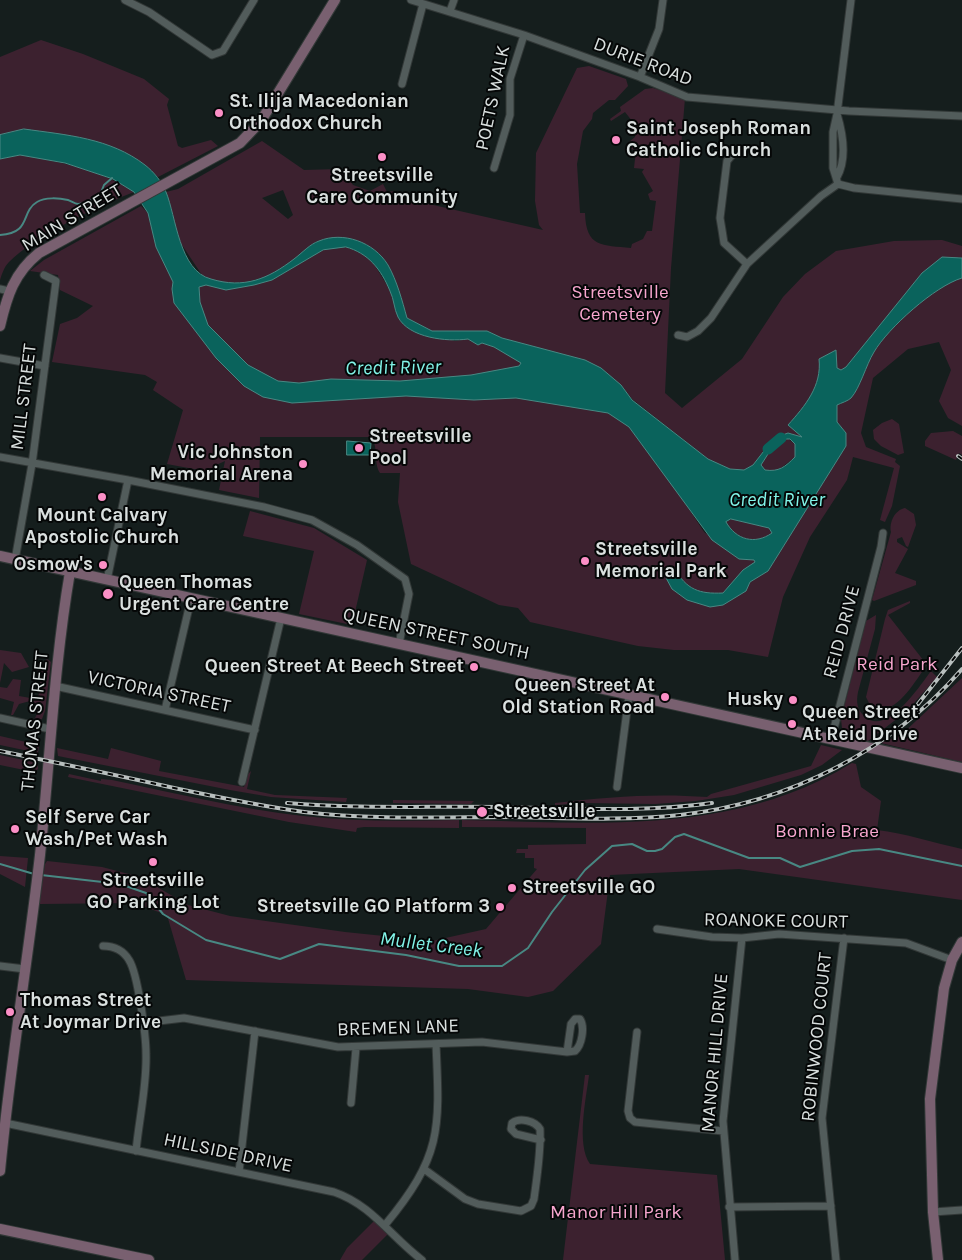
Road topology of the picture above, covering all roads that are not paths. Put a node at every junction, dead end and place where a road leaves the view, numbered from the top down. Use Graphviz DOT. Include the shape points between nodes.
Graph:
graph roads {
  1 [pos="125,0"];
  2 [pos="254,0"];
  3 [pos="335,0"];
  4 [pos="411,0"];
  5 [pos="454,0"];
  6 [pos="663,0"];
  7 [pos="851,0"];
  8 [pos="423,4"];
  9 [pos="450,11"];
  10 [pos="524,35"];
  11 [pos="640,77"];
  12 [pos="402,84"];
  13 [pos="837,112"];
  14 [pos="962,116"];
  15 [pos="733,154"];
  16 [pos="494,168"];
  17 [pos="837,180"];
  18 [pos="962,199"];
  19 [pos="747,264"];
  20 [pos="44,276"];
  21 [pos="4,290"];
  22 [pos="0,326"];
  23 [pos="678,335"];
  24 [pos="0,358"];
  25 [pos="45,366"];
  26 [pos="0,457"];
  27 [pos="32,464"];
  28 [pos="128,480"];
  29 [pos="883,533"];
  30 [pos="0,556"];
  31 [pos="15,560"];
  32 [pos="70,572"];
  33 [pos="108,580"];
  34 [pos="191,599"];
  35 [pos="281,618"];
  36 [pos="399,644"];
  37 [pos="56,686"];
  38 [pos="629,695"];
  39 [pos="165,710"];
  40 [pos="0,718"];
  41 [pos="50,729"];
  42 [pos="255,730"];
  43 [pos="831,740"];
  44 [pos="962,768"];
  45 [pos="242,782"];
  46 [pos="617,787"];
  47 [pos="657,929"];
  48 [pos="742,938"];
  49 [pos="844,938"];
  50 [pos="962,942"];
  51 [pos="102,946"];
  52 [pos="952,960"];
  53 [pos="0,966"];
  54 [pos="25,969"];
  55 [pos="142,1023"];
  56 [pos="255,1030"];
  57 [pos="637,1032"];
  58 [pos="436,1044"];
  59 [pos="356,1048"];
  60 [pos="567,1052"];
  61 [pos="351,1103"];
  62 [pos="5,1123"];
  63 [pos="723,1131"];
  64 [pos="541,1140"];
  65 [pos="136,1151"];
  66 [pos="424,1169"];
  67 [pos="0,1171"];
  68 [pos="239,1172"];
  69 [pos="830,1206"];
  70 [pos="729,1207"];
  71 [pos="962,1210"];
  72 [pos="933,1212"];
  73 [pos="385,1225"];
  74 [pos="0,1229"];
  75 [pos="148,1260"];
  76 [pos="422,1260"];
  77 [pos="735,1260"];
  78 [pos="836,1260"];
  79 [pos="938,1260"];
  1 -- 2 [label="street" via="149,12 212,55 223,51"];
  3 -- 21 [label="street, MAIN STREET" via="270,108 240,143 39,253"];
  4 -- 8 [label="street, DURIE ROAD"];
  5 -- 9 [label="street"];
  6 -- 11 [label="street" via="659,29"];
  7 -- 13 [label="street"];
  8 -- 9 [label="street, DURIE ROAD"];
  8 -- 12 [label="street"];
  9 -- 10 [label="street, DURIE ROAD"];
  10 -- 11 [label="street, DURIE ROAD"];
  10 -- 16 [label="street, POETS WALK" via="510,79 510,114"];
  11 -- 13 [label="street, DURIE ROAD" via="701,100"];
  13 -- 14 [label="street, DURIE ROAD"];
  13 -- 17 [label="street" via="833,132 833,168"];
  15 -- 19 [label="street" via="727,161 720,218 724,243"];
  17 -- 18 [label="street" via="854,188"];
  17 -- 19 [label="street"];
  19 -- 23 [label="street" via="711,318 687,337"];
  20 -- 25 [label="street, MILL STREET" via="56,281"];
  21 -- 22 [label="street, MAIN STREET"];
  24 -- 25 [label="street"];
  25 -- 27 [label="street, MILL STREET"];
  26 -- 27 [label="street"];
  27 -- 28 [label="street"];
  27 -- 31 [label="street, MILL STREET"];
  28 -- 33 [label="street"];
  28 -- 36 [label="street" via="264,507 312,520 357,545 402,574 408,584 410,594"];
  29 -- 43 [label="street, REID DRIVE"];
  30 -- 31 [label="street, QUEEN STREET SOUTH"];
  31 -- 32 [label="street, QUEEN STREET SOUTH"];
  32 -- 33 [label="street, QUEEN STREET SOUTH"];
  32 -- 37 [label="street, THOMAS STREET"];
  33 -- 34 [label="street, QUEEN STREET SOUTH"];
  34 -- 35 [label="street, QUEEN STREET SOUTH"];
  34 -- 39 [label="street"];
  35 -- 36 [label="street, QUEEN STREET SOUTH"];
  35 -- 42 [label="street"];
  36 -- 38 [label="street, QUEEN STREET SOUTH"];
  37 -- 39 [label="street, VICTORIA STREET"];
  37 -- 41 [label="street, THOMAS STREET"];
  38 -- 43 [label="street, QUEEN STREET SOUTH"];
  38 -- 46 [label="street"];
  39 -- 42 [label="street, VICTORIA STREET"];
  40 -- 41 [label="street"];
  41 -- 54 [label="street, THOMAS STREET"];
  42 -- 45 [label="street"];
  43 -- 44 [label="street, QUEEN STREET SOUTH"];
  47 -- 48 [label="street, ROANOKE COURT"];
  48 -- 49 [label="street, ROANOKE COURT" via="779,934"];
  48 -- 63 [label="street, MANOR HILL DRIVE"];
  49 -- 52 [label="street, ROANOKE COURT" via="906,943"];
  49 -- 69 [label="street, ROBINWOOD COURT" via="822,1118"];
  50 -- 52 [label="street"];
  51 -- 55 [label="street" via="116,948 129,960"];
  52 -- 72 [label="street" via="944,988 930,1099"];
  53 -- 54 [label="street"];
  54 -- 62 [label="street, THOMAS STREET"];
  55 -- 56 [label="street, BREMEN LANE" via="184,1018"];
  55 -- 65 [label="street" via="146,1056"];
  56 -- 59 [label="street, BREMEN LANE" via="317,1044"];
  56 -- 68 [label="street"];
  57 -- 63 [label="street" via="628,1111 630,1118 635,1122"];
  58 -- 59 [label="street, BREMEN LANE"];
  58 -- 60 [label="street, BREMEN LANE" via="496,1042"];
  58 -- 66 [label="street" via="438,1123 434,1146"];
  59 -- 61 [label="street"];
  62 -- 65 [label="street, HILLSIDE DRIVE"];
  62 -- 67 [label="street, THOMAS STREET"];
  63 -- 70 [label="street, MANOR HILL DRIVE"];
  64 -- 66 [label="street" via="534,1199 531,1206 521,1211 471,1202"];
  65 -- 68 [label="street, HILLSIDE DRIVE"];
  66 -- 73 [label="street"];
  68 -- 73 [label="street, HILLSIDE DRIVE" via="341,1194 366,1208"];
  69 -- 70 [label="street"];
  69 -- 78 [label="street, ROBINWOOD COURT"];
  70 -- 77 [label="street, MANOR HILL DRIVE"];
  71 -- 72 [label="street"];
  72 -- 79 [label="street"];
  73 -- 76 [label="street, HILLSIDE DRIVE"];
  74 -- 75 [label="street"];
}
